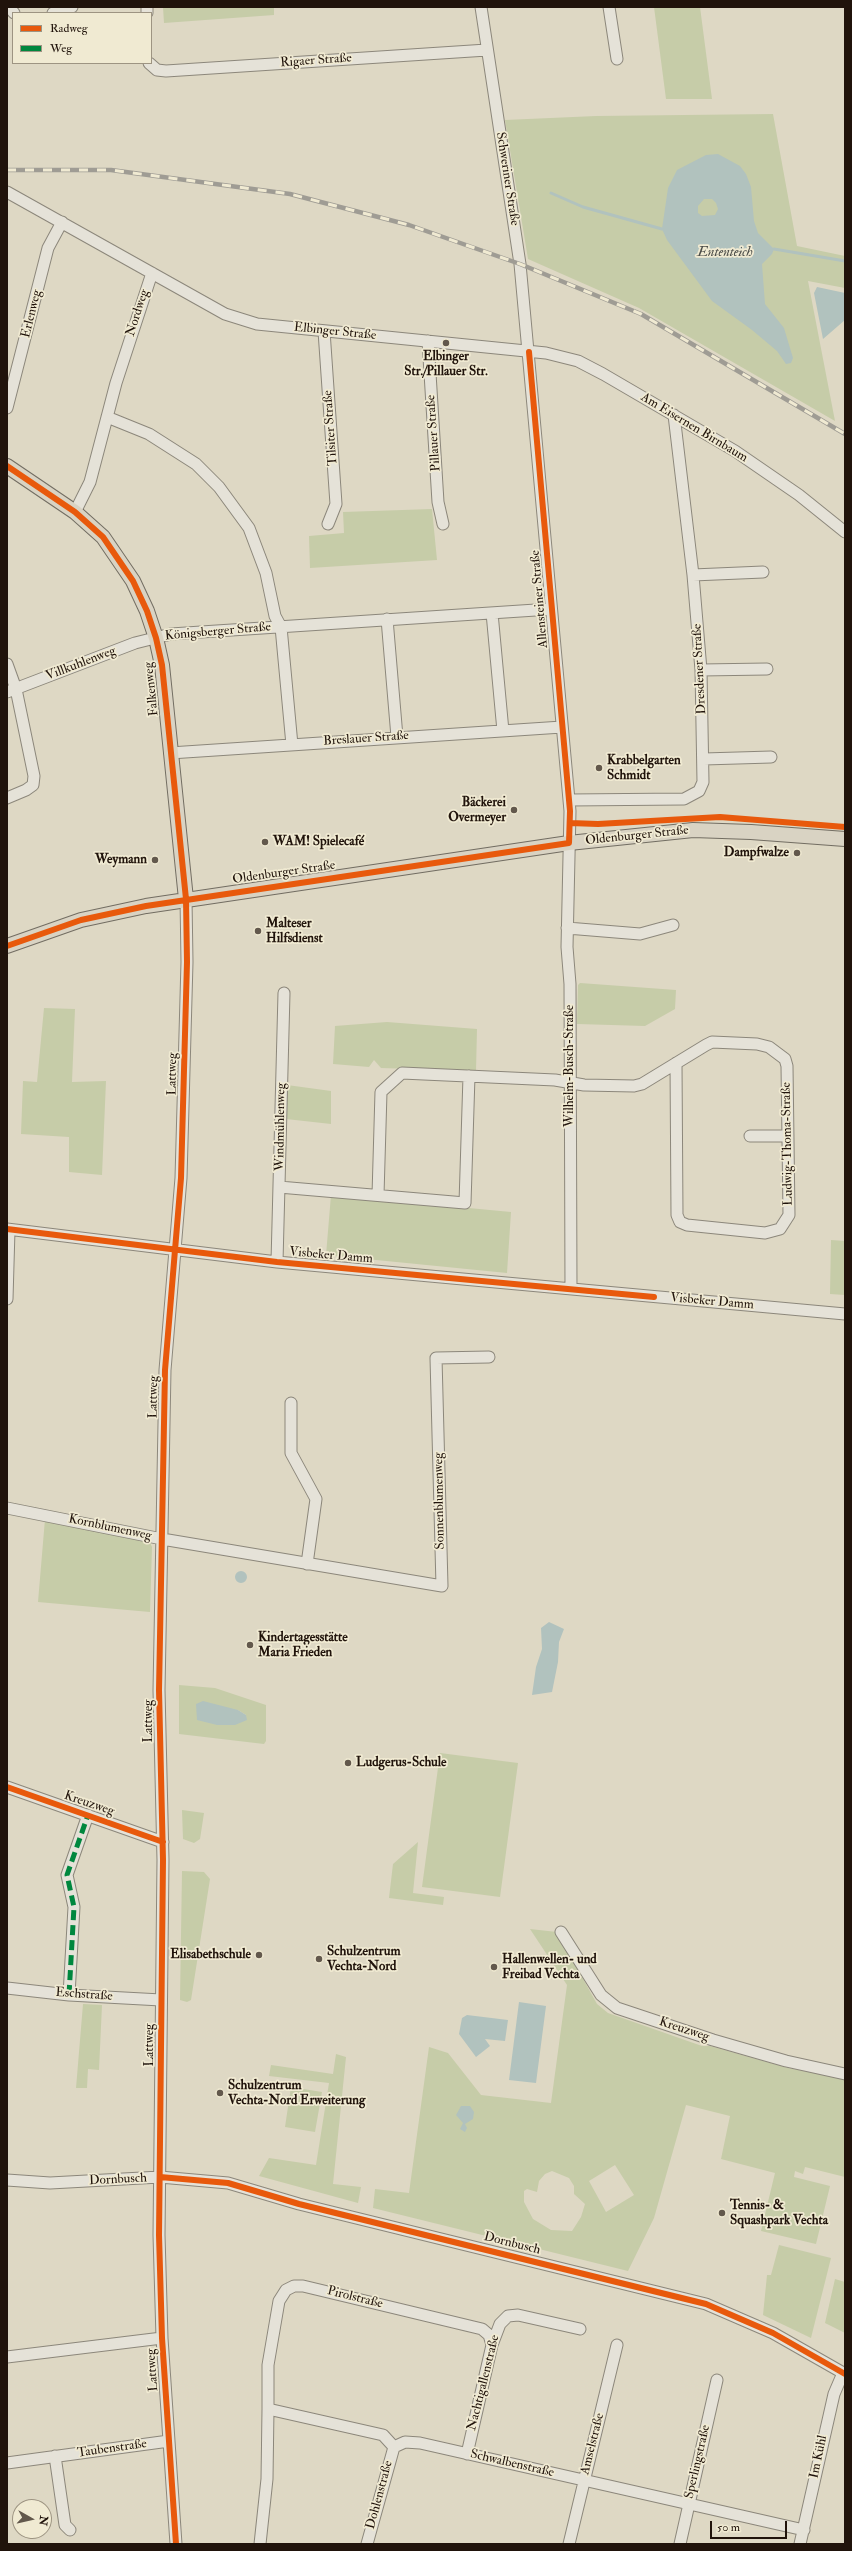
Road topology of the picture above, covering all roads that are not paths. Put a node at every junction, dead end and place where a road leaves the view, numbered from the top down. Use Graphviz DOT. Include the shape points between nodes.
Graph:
graph roads {
  1 [pos="72,7"];
  2 [pos="481,7"];
  3 [pos="609,7"];
  4 [pos="56,12"];
  5 [pos="487,50"];
  6 [pos="617,59"];
  7 [pos="150,64"];
  8 [pos="7,192"];
  9 [pos="62,222"];
  10 [pos="152,273"];
  11 [pos="324,331"];
  12 [pos="428,342"];
  13 [pos="529,352"];
  14 [pos="7,408"];
  15 [pos="674,415"];
  16 [pos="107,417"];
  17 [pos="7,466"];
  18 [pos="75,512"];
  19 [pos="328,524"];
  20 [pos="443,524"];
  21 [pos="845,532"];
  22 [pos="763,572"];
  23 [pos="693,575"];
  24 [pos="552,609"];
  25 [pos="492,613"];
  26 [pos="387,619"];
  27 [pos="280,627"];
  28 [pos="156,638"];
  29 [pos="7,664"];
  30 [pos="767,669"];
  31 [pos="701,670"];
  32 [pos="12,690"];
  33 [pos="562,727"];
  34 [pos="503,731"];
  35 [pos="397,737"];
  36 [pos="292,745"];
  37 [pos="170,754"];
  38 [pos="771,757"];
  39 [pos="704,759"];
  40 [pos="7,798"];
  41 [pos="569,800"];
  42 [pos="845,839"];
  43 [pos="569,843"];
  44 [pos="186,899"];
  45 [pos="673,925"];
  46 [pos="567,928"];
  47 [pos="7,946"];
  48 [pos="284,993"];
  49 [pos="676,1063"];
  50 [pos="469,1076"];
  51 [pos="571,1083"];
  52 [pos="750,1136"];
  53 [pos="788,1136"];
  54 [pos="279,1187"];
  55 [pos="378,1195"];
  56 [pos="8,1229"];
  57 [pos="176,1251"];
  58 [pos="277,1262"];
  59 [pos="571,1289"];
  60 [pos="7,1299"];
  61 [pos="845,1314"];
  62 [pos="489,1357"];
  63 [pos="291,1403"];
  64 [pos="7,1508"];
  65 [pos="162,1539"];
  66 [pos="307,1564"];
  67 [pos="385,1577"];
  68 [pos="7,1787"];
  69 [pos="88,1815"];
  70 [pos="163,1842"];
  71 [pos="561,1932"];
  72 [pos="7,1988"];
  73 [pos="69,1995"];
  74 [pos="161,2000"];
  75 [pos="845,2074"];
  76 [pos="160,2177"];
  77 [pos="7,2180"];
  78 [pos="580,2329"];
  79 [pos="162,2338"];
  80 [pos="492,2345"];
  81 [pos="616,2345"];
  82 [pos="7,2357"];
  83 [pos="844,2373"];
  84 [pos="717,2380"];
  85 [pos="268,2409"];
  86 [pos="169,2441"];
  87 [pos="394,2447"];
  88 [pos="467,2454"];
  89 [pos="55,2456"];
  90 [pos="7,2463"];
  91 [pos="584,2481"];
  92 [pos="689,2505"];
  93 [pos="70,2530"];
  94 [pos="804,2530"];
  95 [pos="176,2544"];
  96 [pos="260,2544"];
  97 [pos="367,2544"];
  98 [pos="569,2544"];
  99 [pos="680,2544"];
  100 [pos="800,2544"];
  1 -- 4 [label="street"];
  2 -- 5 [label="street, Schweriner Straße"];
  3 -- 6 [label="street"];
  5 -- 7 [label="street, Rigaer Straße" via="166,71 152,68"];
  5 -- 13 [label="street, Schweriner Straße" via="520,264"];
  8 -- 9 [label="street, Nordweg"];
  9 -- 10 [label="street, Nordweg"];
  9 -- 14 [label="street, Erlenweg" via="48,248"];
  10 -- 11 [label="street, Elbinger Straße" via="225,314 257,324"];
  10 -- 16 [label="street, Nordweg" via="132,329"];
  11 -- 12 [label="street, Elbinger Straße"];
  11 -- 19 [label="street, Tilsiter Straße" via="336,504"];
  12 -- 13 [label="street, Elbinger Straße"];
  12 -- 20 [label="street, Pillauer Straße" via="438,502"];
  13 -- 15 [label="street, Am Eisernen Birnbaum" via="546,353 578,361"];
  13 -- 24 [label="street, Allensteiner Straße"];
  15 -- 21 [label="street, Am Eisernen Birnbaum" via="735,451"];
  15 -- 23 [label="street, Dresdener Straße"];
  16 -- 18 [label="street, Nordweg" via="90,482"];
  16 -- 27 [label="street" via="165,443 196,464 219,487 249,528 266,573 275,616"];
  17 -- 18 [label="main road, Falkenweg"];
  18 -- 28 [label="main road, Falkenweg" via="103,537 122,563 133,582"];
  22 -- 23 [label="street"];
  23 -- 31 [label="street, Dresdener Straße"];
  24 -- 25 [label="street, Königsberger Straße"];
  24 -- 33 [label="street, Allensteiner Straße"];
  25 -- 26 [label="street, Königsberger Straße"];
  25 -- 34 [label="street"];
  26 -- 27 [label="street, Königsberger Straße"];
  26 -- 35 [label="street"];
  27 -- 28 [label="street, Königsberger Straße" via="171,634"];
  27 -- 36 [label="street, Königsberger Straße"];
  28 -- 32 [label="street, Villkuhlenweg" via="135,643"];
  28 -- 37 [label="main road, Falkenweg" via="162,665"];
  29 -- 32 [label="street"];
  30 -- 31 [label="street"];
  31 -- 39 [label="street, Dresdener Straße"];
  32 -- 40 [label="street" via="34,776 33,785"];
  33 -- 34 [label="street, Breslauer Straße"];
  33 -- 41 [label="street, Allensteiner Straße"];
  34 -- 35 [label="street, Breslauer Straße"];
  35 -- 36 [label="street, Breslauer Straße"];
  36 -- 37 [label="street, Breslauer Straße"];
  37 -- 44 [label="main road, Falkenweg"];
  38 -- 39 [label="street"];
  39 -- 41 [label="street, Dresdener Straße" via="703,782 694,796 684,799"];
  41 -- 43 [label="street, Allensteiner Straße"];
  42 -- 43 [label="main road, Oldenburger Straße" via="745,831 693,830"];
  43 -- 44 [label="main road, Oldenburger Straße"];
  43 -- 46 [label="street, Wilhelm-Busch-Straße"];
  44 -- 47 [label="main road, Oldenburger Straße" via="106,914"];
  44 -- 57 [label="street, Lattweg" via="187,962 181,1178"];
  45 -- 46 [label="street" via="640,934"];
  46 -- 51 [label="street, Wilhelm-Busch-Straße"];
  48 -- 54 [label="street, Windmühlenweg"];
  49 -- 51 [label="street, Ludwig-Thoma-Straße" via="642,1084 634,1086"];
  49 -- 53 [label="street, Ludwig-Thoma-Straße" via="712,1042 770,1047 785,1058 787,1066"];
  49 -- 53 [label="street, Ludwig-Thoma-Straße" via="677,1215 680,1222 687,1225 765,1233 780,1229 789,1215"];
  50 -- 51 [label="street, Ludwig-Thoma-Straße"];
  50 -- 55 [label="street, Ludwig-Thoma-Straße" via="402,1073 381,1092"];
  50 -- 55 [label="street" via="465,1203"];
  51 -- 59 [label="street, Wilhelm-Busch-Straße"];
  52 -- 53 [label="street"];
  54 -- 55 [label="street"];
  54 -- 58 [label="street, Windmühlenweg"];
  56 -- 57 [label="street, Visbeker Damm"];
  56 -- 60 [label="street"];
  57 -- 58 [label="street, Visbeker Damm"];
  57 -- 65 [label="street, Lattweg" via="166,1344"];
  58 -- 59 [label="street, Visbeker Damm"];
  59 -- 61 [label="street, Visbeker Damm"];
  62 -- 67 [label="street, Sonnenblumenweg" via="436,1358 442,1586"];
  63 -- 66 [label="street" via="291,1453 316,1499"];
  64 -- 65 [label="street, Kornblumenweg"];
  65 -- 66 [label="street, Kornblumenweg"];
  65 -- 70 [label="street, Lattweg" via="159,1697"];
  66 -- 67 [label="street, Kornblumenweg"];
  68 -- 69 [label="street, Kreuzweg"];
  69 -- 70 [label="street, Kreuzweg"];
  69 -- 73 [label="street" via="67,1876 74,1907"];
  70 -- 74 [label="street, Lattweg"];
  71 -- 75 [label="street, Kreuzweg" via="601,1995 617,2008 786,2061"];
  72 -- 73 [label="street, Eschstraße"];
  73 -- 74 [label="street, Eschstraße"];
  74 -- 76 [label="street, Lattweg"];
  76 -- 77 [label="street, Dornbusch" via="50,2183"];
  76 -- 79 [label="street, Lattweg"];
  76 -- 83 [label="street, Dornbusch" via="228,2183 299,2204 706,2304 773,2332"];
  78 -- 80 [label="street, Nachtigallenstraße" via="518,2315 508,2316 500,2324"];
  79 -- 82 [label="street"];
  79 -- 86 [label="street, Lattweg"];
  80 -- 85 [label="street, Pirolstraße" via="489,2335 482,2330 303,2286 294,2286 286,2290 279,2301 268,2365"];
  80 -- 88 [label="street, Nachtigallenstraße"];
  81 -- 91 [label="street, Amselstraße"];
  83 -- 94 [label="street, Im Kühl" via="834,2394"];
  84 -- 92 [label="street, Sperlingstraße"];
  85 -- 87 [label="street" via="383,2435"];
  85 -- 96 [label="street" via="267,2479"];
  86 -- 89 [label="street, Taubenstraße"];
  86 -- 95 [label="street, Lattweg"];
  87 -- 88 [label="street, Schwalbenstraße" via="405,2442 420,2443"];
  87 -- 97 [label="street, Dohlenstraße"];
  88 -- 91 [label="street, Schwalbenstraße"];
  89 -- 90 [label="street, Taubenstraße"];
  89 -- 93 [label="street" via="65,2525"];
  91 -- 92 [label="street, Schwalbenstraße"];
  91 -- 98 [label="street, Amselstraße"];
  92 -- 94 [label="street, Schwalbenstraße"];
  92 -- 99 [label="street, Sperlingstraße"];
  94 -- 100 [label="street, Im Kühl"];
}
